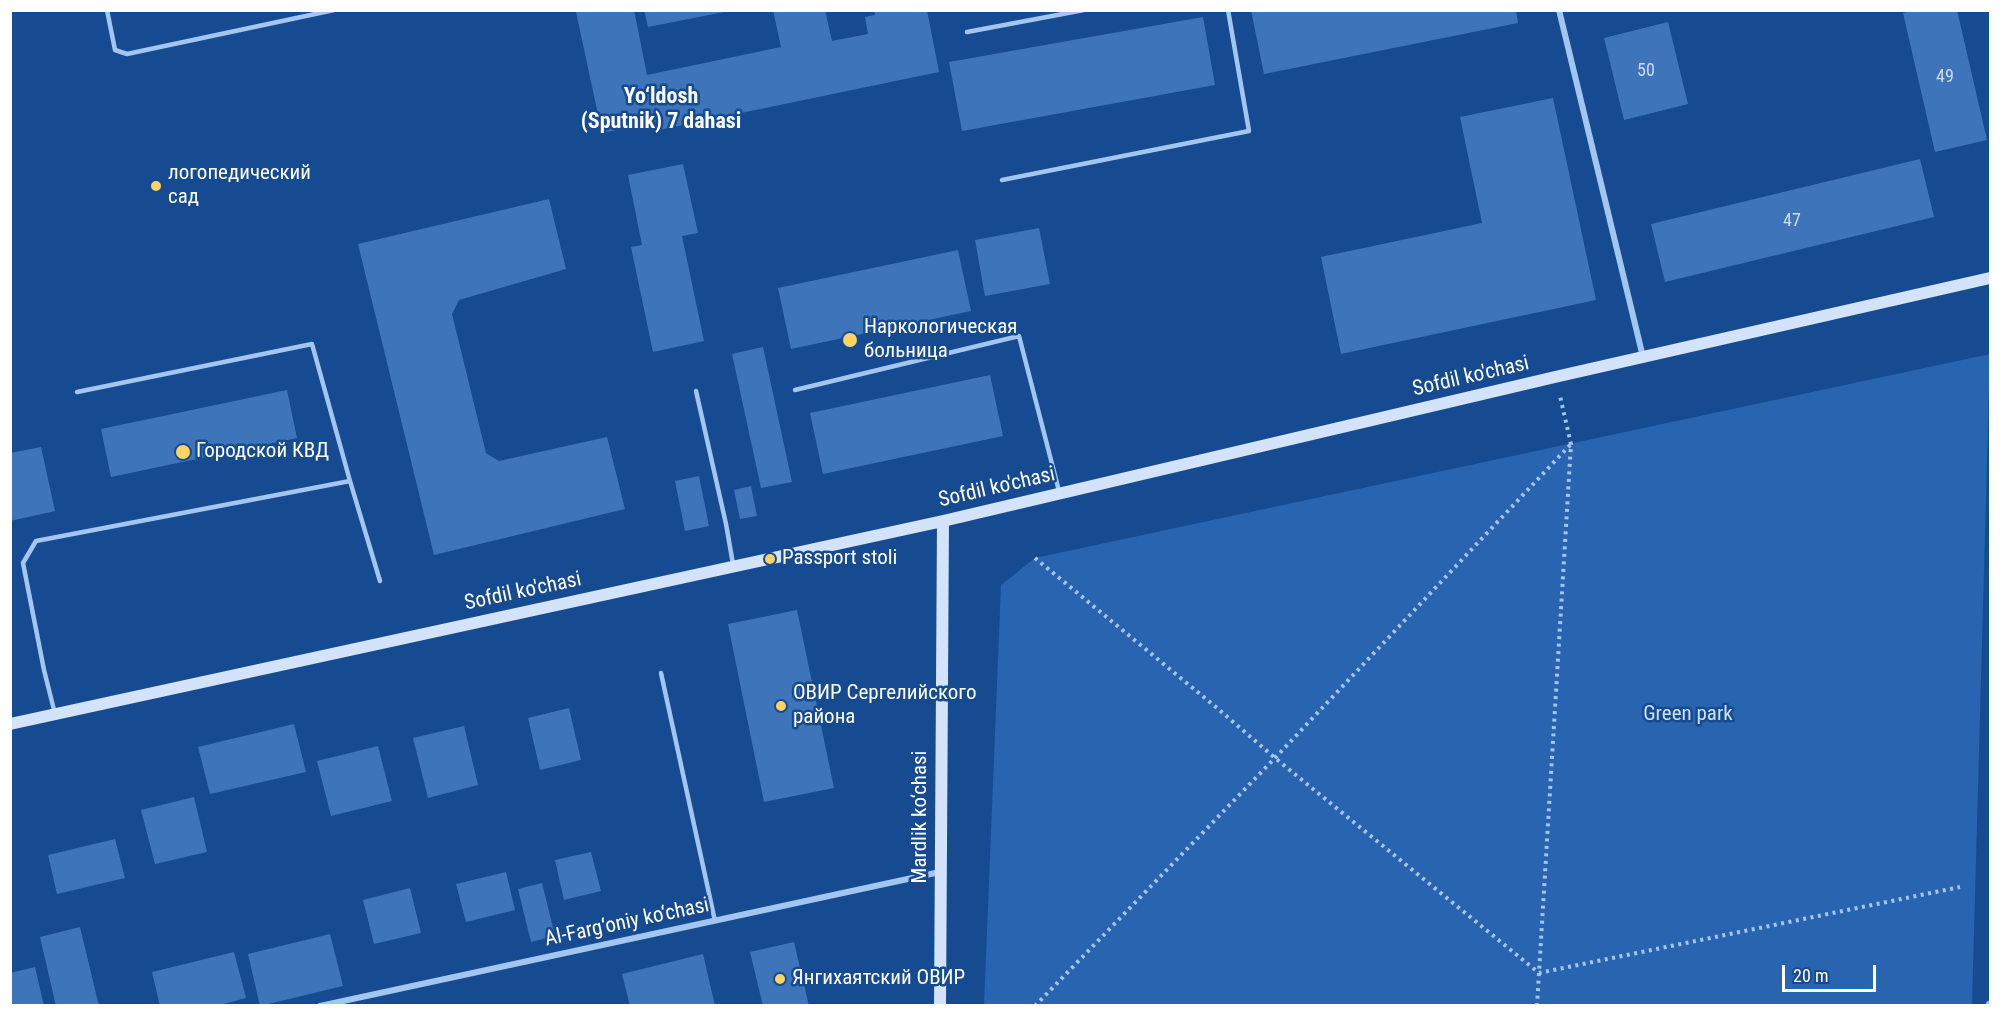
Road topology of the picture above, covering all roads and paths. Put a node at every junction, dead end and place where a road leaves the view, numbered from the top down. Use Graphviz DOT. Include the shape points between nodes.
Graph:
graph roads {
  1 [pos="107,10"];
  2 [pos="334,10"];
  3 [pos="1084,10"];
  4 [pos="1228,10"];
  5 [pos="1559,10"];
  6 [pos="967,32"];
  7 [pos="1002,180"];
  8 [pos="1990,278"];
  9 [pos="1644,357"];
  10 [pos="1556,377"];
  11 [pos="795,390"];
  12 [pos="696,391"];
  13 [pos="77,392"];
  14 [pos="1571,444"];
  15 [pos="350,481"];
  16 [pos="1060,494"];
  17 [pos="943,521"];
  18 [pos="1035,558"];
  19 [pos="734,567"];
  20 [pos="380,581"];
  21 [pos="661,673"];
  22 [pos="55,714"];
  23 [pos="10,724"];
  24 [pos="1275,758"];
  25 [pos="940,872"];
  26 [pos="1960,887"];
  27 [pos="715,921"];
  28 [pos="1539,973"];
  29 [pos="320,1005"];
  30 [pos="940,1005"];
  31 [pos="1035,1005"];
  32 [pos="1537,1005"];
  1 -- 2 [label="lane" via="115,50 127,54"];
  3 -- 6 [label="lane"];
  4 -- 7 [label="lane" via="1249,131"];
  5 -- 9 [label="street"];
  8 -- 9 [label="street, Sofdil ko'chasi"];
  9 -- 10 [label="street, Sofdil ko'chasi"];
  10 -- 14 [label="path"];
  10 -- 16 [label="street, Sofdil ko'chasi"];
  11 -- 16 [label="lane" via="1020,336"];
  12 -- 19 [label="lane"];
  13 -- 15 [label="lane" via="312,344"];
  14 -- 24 [label="path"];
  14 -- 28 [label="path"];
  15 -- 20 [label="lane"];
  15 -- 22 [label="lane" via="36,541 23,563"];
  16 -- 17 [label="street, Sofdil ko'chasi"];
  17 -- 19 [label="street, Sofdil ko'chasi"];
  17 -- 25 [label="street, Mardlik ko‘chasi"];
  18 -- 24 [label="path"];
  19 -- 22 [label="street, Sofdil ko'chasi"];
  21 -- 27 [label="lane"];
  22 -- 23 [label="street, Sofdil ko'chasi"];
  24 -- 28 [label="path"];
  24 -- 31 [label="path"];
  25 -- 27 [label="street, Al-Farg‘oniy ko‘chasi"];
  25 -- 30 [label="street, Mardlik ko‘chasi"];
  26 -- 28 [label="path"];
  27 -- 29 [label="street, Al-Farg‘oniy ko‘chasi"];
  28 -- 32 [label="path"];
}
